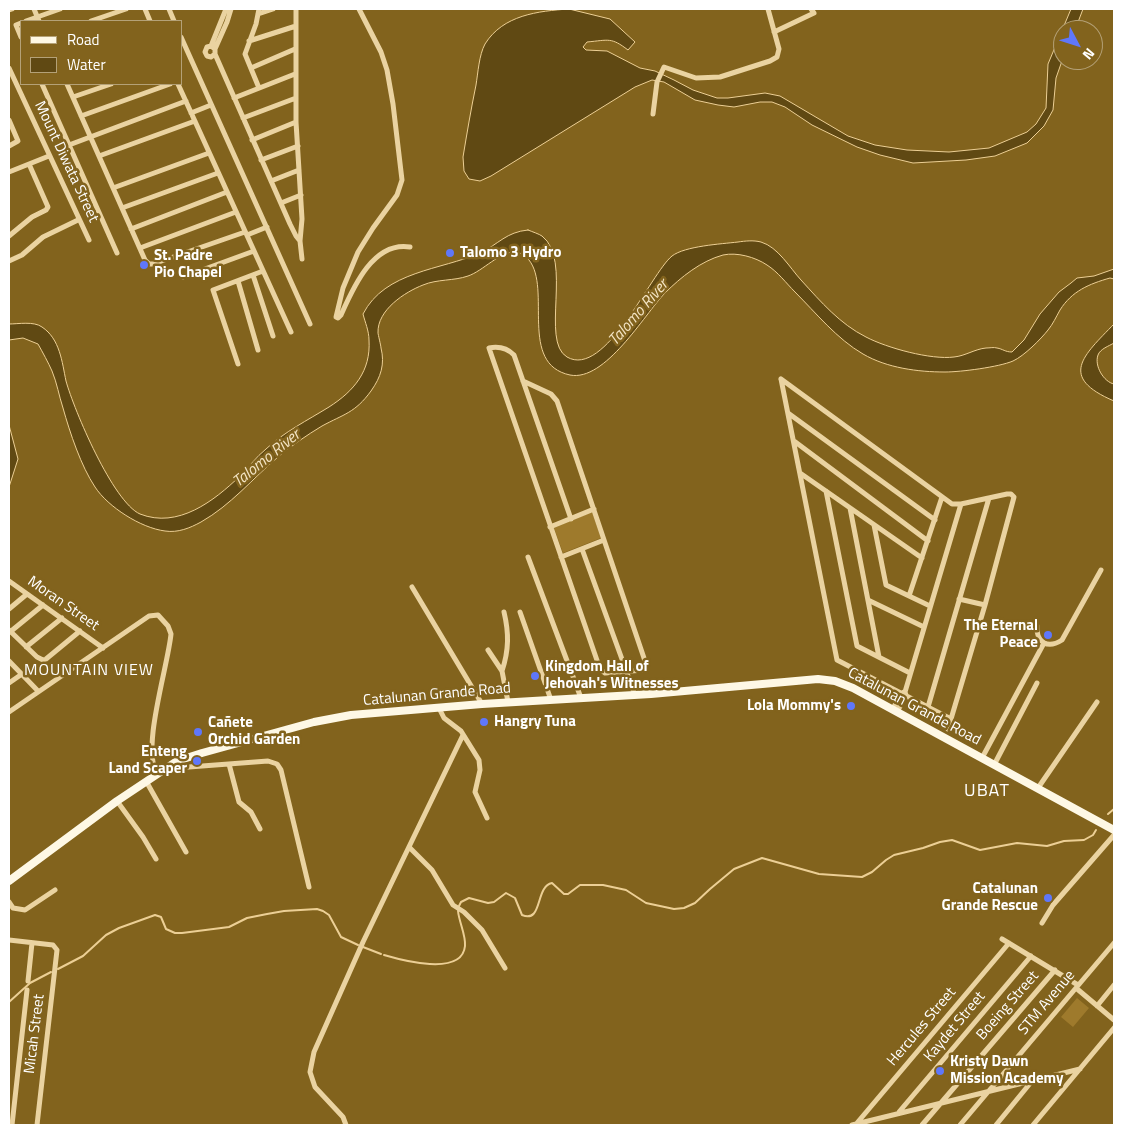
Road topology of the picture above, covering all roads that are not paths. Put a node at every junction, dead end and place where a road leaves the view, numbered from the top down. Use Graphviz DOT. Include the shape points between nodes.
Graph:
graph roads {
  1 [pos="12,9"];
  2 [pos="34,9"];
  3 [pos="60,9"];
  4 [pos="126,9"];
  5 [pos="226,9"];
  6 [pos="231,9"];
  7 [pos="273,9"];
  8 [pos="296,9"];
  9 [pos="359,9"];
  10 [pos="768,9"];
  11 [pos="811,9"];
  12 [pos="9,10"];
  13 [pos="259,11"];
  14 [pos="38,19"];
  15 [pos="94,20"];
  16 [pos="20,23"];
  17 [pos="296,26"];
  18 [pos="774,32"];
  19 [pos="20,35"];
  20 [pos="182,39"];
  21 [pos="249,41"];
  22 [pos="295,49"];
  23 [pos="214,50"];
  24 [pos="9,68"];
  25 [pos="250,68"];
  26 [pos="295,74"];
  27 [pos="42,85"];
  28 [pos="67,85"];
  29 [pos="108,85"];
  30 [pos="167,85"];
  31 [pos="178,85"];
  32 [pos="260,88"];
  33 [pos="73,98"];
  34 [pos="234,98"];
  35 [pos="296,98"];
  36 [pos="186,101"];
  37 [pos="212,105"];
  38 [pos="191,113"];
  39 [pos="653,114"];
  40 [pos="81,116"];
  41 [pos="243,118"];
  42 [pos="9,120"];
  43 [pos="195,121"];
  44 [pos="296,122"];
  45 [pos="91,137"];
  46 [pos="252,140"];
  47 [pos="69,145"];
  48 [pos="9,146"];
  49 [pos="298,146"];
  50 [pos="209,153"];
  51 [pos="49,156"];
  52 [pos="99,156"];
  53 [pos="262,160"];
  54 [pos="29,164"];
  55 [pos="299,170"];
  56 [pos="9,172"];
  57 [pos="218,173"];
  58 [pos="271,181"];
  59 [pos="113,188"];
  60 [pos="227,192"];
  61 [pos="301,195"];
  62 [pos="281,203"];
  63 [pos="122,208"];
  64 [pos="236,212"];
  65 [pos="302,219"];
  66 [pos="78,220"];
  67 [pos="290,224"];
  68 [pos="267,227"];
  69 [pos="131,228"];
  70 [pos="246,234"];
  71 [pos="9,236"];
  72 [pos="88,240"];
  73 [pos="300,241"];
  74 [pos="140,248"];
  75 [pos="410,248"];
  76 [pos="254,251"];
  77 [pos="117,253"];
  78 [pos="302,259"];
  79 [pos="9,261"];
  80 [pos="263,271"];
  81 [pos="253,275"];
  82 [pos="183,277"];
  83 [pos="238,281"];
  84 [pos="310,324"];
  85 [pos="291,332"];
  86 [pos="273,336"];
  87 [pos="258,350"];
  88 [pos="238,364"];
  89 [pos="523,380"];
  90 [pos="788,412"];
  91 [pos="794,441"];
  92 [pos="800,473"];
  93 [pos="826,491"];
  94 [pos="942,497"];
  95 [pos="989,498"];
  96 [pos="960,504"];
  97 [pos="850,508"];
  98 [pos="594,509"];
  99 [pos="571,518"];
  100 [pos="935,520"];
  101 [pos="874,525"];
  102 [pos="550,527"];
  103 [pos="604,540"];
  104 [pos="928,541"];
  105 [pos="582,549"];
  106 [pos="528,557"];
  107 [pos="561,557"];
  108 [pos="922,558"];
  109 [pos="1101,570"];
  110 [pos="9,583"];
  111 [pos="412,587"];
  112 [pos="27,594"];
  113 [pos="909,596"];
  114 [pos="960,599"];
  115 [pos="868,600"];
  116 [pos="43,605"];
  117 [pos="985,605"];
  118 [pos="930,606"];
  119 [pos="9,609"];
  120 [pos="504,612"];
  121 [pos="520,612"];
  122 [pos="62,618"];
  123 [pos="1037,626"];
  124 [pos="924,627"];
  125 [pos="10,631"];
  126 [pos="80,631"];
  127 [pos="1044,643"];
  128 [pos="26,647"];
  129 [pos="103,648"];
  130 [pos="488,650"];
  131 [pos="879,657"];
  132 [pos="9,661"];
  133 [pos="502,670"];
  134 [pos="626,671"];
  135 [pos="910,673"];
  136 [pos="22,674"];
  137 [pos="9,683"];
  138 [pos="1037,683"];
  139 [pos="38,691"];
  140 [pos="904,693"];
  141 [pos="635,695"];
  142 [pos="581,698"];
  143 [pos="551,700"];
  144 [pos="508,702"];
  145 [pos="1097,702"];
  146 [pos="482,704"];
  147 [pos="928,707"];
  148 [pos="439,708"];
  149 [pos="895,711"];
  150 [pos="9,712"];
  151 [pos="951,719"];
  152 [pos="948,729"];
  153 [pos="463,735"];
  154 [pos="982,758"];
  155 [pos="177,761"];
  156 [pos="229,764"];
  157 [pos="994,765"];
  158 [pos="157,773"];
  159 [pos="146,781"];
  160 [pos="1038,788"];
  161 [pos="117,801"];
  162 [pos="488,818"];
  163 [pos="260,829"];
  164 [pos="1114,830"];
  165 [pos="1114,835"];
  166 [pos="409,847"];
  167 [pos="186,852"];
  168 [pos="156,859"];
  169 [pos="9,881"];
  170 [pos="310,886"];
  171 [pos="55,890"];
  172 [pos="9,902"];
  173 [pos="1042,923"];
  174 [pos="1002,938"];
  175 [pos="9,940"];
  176 [pos="1114,942"];
  177 [pos="32,943"];
  178 [pos="1009,943"];
  179 [pos="1032,956"];
  180 [pos="505,968"];
  181 [pos="1055,970"];
  182 [pos="28,981"];
  183 [pos="1114,985"];
  184 [pos="1077,987"];
  185 [pos="27,990"];
  186 [pos="1097,1006"];
  187 [pos="1114,1020"];
  188 [pos="1114,1028"];
  189 [pos="1080,1070"];
  190 [pos="1032,1081"];
  191 [pos="989,1092"];
  192 [pos="941,1103"];
  193 [pos="898,1113"];
  194 [pos="869,1120"];
  195 [pos="854,1124"];
  196 [pos="12,1125"];
  197 [pos="37,1125"];
  198 [pos="346,1125"];
  199 [pos="875,1125"];
  200 [pos="922,1125"];
  201 [pos="960,1125"];
  202 [pos="996,1125"];
  203 [pos="1033,1125"];
  1 -- 12 [label="street"];
  2 -- 14 [label="street"];
  3 -- 14 [label="street"];
  4 -- 15 [label="street"];
  5 -- 23 [label="street"];
  6 -- 23 [label="street"];
  7 -- 13 [label="street"];
  8 -- 17 [label="street"];
  9 -- 75 [label="street" via="387,70 402,180 397,195 358,252 343,288 336,317 341,315 355,285 377,258 389,248"];
  10 -- 18 [label="street"];
  11 -- 18 [label="street" via="814,13"];
  13 -- 21 [label="street"];
  16 -- 19 [label="street" via="16,25"];
  17 -- 21 [label="street"];
  17 -- 22 [label="street"];
  18 -- 39 [label="street" via="780,52 770,61 716,77 692,78 665,67 657,82"];
  20 -- 37 [label="street"];
  21 -- 25 [label="street" via="245,54"];
  22 -- 25 [label="street"];
  22 -- 26 [label="street"];
  23 -- 34 [label="street"];
  24 -- 51 [label="street, Mount Diwata Street"];
  25 -- 32 [label="street"];
  26 -- 32 [label="street"];
  26 -- 35 [label="street"];
  27 -- 47 [label="street"];
  28 -- 33 [label="street"];
  29 -- 33 [label="street"];
  30 -- 40 [label="street"];
  31 -- 36 [label="street"];
  32 -- 34 [label="street"];
  33 -- 40 [label="street"];
  34 -- 41 [label="street"];
  35 -- 41 [label="street"];
  35 -- 44 [label="street"];
  36 -- 38 [label="street"];
  36 -- 45 [label="street"];
  37 -- 38 [label="street"];
  37 -- 68 [label="street"];
  38 -- 43 [label="street"];
  40 -- 45 [label="street"];
  41 -- 46 [label="street"];
  42 -- 48 [label="street" via="18,141"];
  43 -- 50 [label="street"];
  43 -- 52 [label="street"];
  44 -- 46 [label="street"];
  44 -- 49 [label="street"];
  45 -- 47 [label="street"];
  45 -- 52 [label="street"];
  46 -- 53 [label="street"];
  47 -- 77 [label="street"];
  49 -- 53 [label="street"];
  49 -- 55 [label="street"];
  50 -- 57 [label="street"];
  50 -- 59 [label="street"];
  51 -- 54 [label="street"];
  51 -- 66 [label="street, Mount Diwata Street"];
  52 -- 59 [label="street"];
  53 -- 58 [label="street"];
  54 -- 56 [label="street"];
  54 -- 71 [label="street" via="48,207"];
  55 -- 58 [label="street"];
  55 -- 61 [label="street"];
  57 -- 60 [label="street"];
  57 -- 63 [label="street"];
  58 -- 62 [label="street"];
  59 -- 63 [label="street"];
  60 -- 64 [label="street"];
  60 -- 69 [label="street"];
  61 -- 62 [label="street"];
  61 -- 65 [label="street"];
  62 -- 67 [label="street"];
  63 -- 69 [label="street"];
  64 -- 70 [label="street"];
  64 -- 74 [label="street"];
  65 -- 67 [label="street"];
  65 -- 73 [label="street"];
  66 -- 72 [label="street, Mount Diwata Street"];
  66 -- 79 [label="street" via="43,237 22,255"];
  67 -- 73 [label="street"];
  68 -- 70 [label="street"];
  68 -- 84 [label="street"];
  69 -- 74 [label="street"];
  70 -- 74 [label="street" via="153,264 145,260"];
  70 -- 76 [label="street"];
  73 -- 78 [label="street"];
  76 -- 80 [label="street"];
  76 -- 82 [label="street"];
  80 -- 81 [label="street"];
  80 -- 85 [label="street"];
  81 -- 83 [label="street"];
  81 -- 86 [label="street"];
  83 -- 87 [label="street"];
  83 -- 88 [label="street" via="213,290"];
  89 -- 98 [label="street" via="556,398"];
  89 -- 99 [label="street"];
  89 -- 102 [label="street" via="511,352 500,347 489,348"];
  90 -- 91 [label="street"];
  90 -- 94 [label="street" via="781,379"];
  90 -- 100 [label="street"];
  91 -- 92 [label="street"];
  91 -- 104 [label="street"];
  92 -- 93 [label="street"];
  92 -- 140 [label="street" via="837,660"];
  93 -- 97 [label="street"];
  93 -- 131 [label="street" via="857,646"];
  94 -- 96 [label="street" via="952,504"];
  94 -- 100 [label="street"];
  95 -- 96 [label="street"];
  95 -- 114 [label="street"];
  95 -- 117 [label="street" via="1010,494 1014,500"];
  96 -- 118 [label="street"];
  97 -- 101 [label="street"];
  97 -- 115 [label="street"];
  98 -- 99 [label="street"];
  98 -- 103 [label="street"];
  99 -- 102 [label="street"];
  100 -- 104 [label="street"];
  101 -- 108 [label="street"];
  101 -- 113 [label="street" via="886,585"];
  102 -- 107 [label="street"];
  103 -- 105 [label="street"];
  103 -- 134 [label="street" via="646,664 642,670"];
  104 -- 108 [label="street"];
  105 -- 107 [label="street"];
  105 -- 134 [label="street"];
  106 -- 142 [label="street"];
  107 -- 134 [label="street" via="601,670 606,673"];
  108 -- 113 [label="street"];
  109 -- 127 [label="street" via="1064,637 1058,642"];
  110 -- 112 [label="street, Moran Street"];
  111 -- 146 [label="street"];
  112 -- 116 [label="street, Moran Street"];
  112 -- 119 [label="street"];
  113 -- 118 [label="street"];
  114 -- 117 [label="street"];
  114 -- 147 [label="street"];
  115 -- 124 [label="street"];
  115 -- 131 [label="street"];
  116 -- 122 [label="street, Moran Street"];
  116 -- 125 [label="street"];
  117 -- 151 [label="street"];
  118 -- 124 [label="street"];
  120 -- 133 [label="street" via="509,643"];
  121 -- 143 [label="street"];
  122 -- 126 [label="street, Moran Street"];
  122 -- 128 [label="street"];
  123 -- 127 [label="street" via="1037,637"];
  124 -- 135 [label="street"];
  125 -- 128 [label="street"];
  126 -- 128 [label="street" via="46,659 41,659"];
  126 -- 129 [label="street, Moran Street"];
  127 -- 154 [label="street"];
  129 -- 139 [label="street"];
  129 -- 158 [label="street" via="149,616 162,618 168,626 170,643 152,745"];
  130 -- 133 [label="street"];
  131 -- 135 [label="street"];
  132 -- 136 [label="street"];
  133 -- 144 [label="street"];
  134 -- 141 [label="street"];
  135 -- 140 [label="street"];
  136 -- 137 [label="street"];
  136 -- 139 [label="street"];
  138 -- 157 [label="street"];
  139 -- 150 [label="street"];
  140 -- 147 [label="street"];
  140 -- 149 [label="street"];
  141 -- 142 [label="main road, Catalunan Grande Road"];
  141 -- 149 [label="main road, Catalunan Grande Road" via="824,679 846,684"];
  142 -- 143 [label="main road, Catalunan Grande Road"];
  143 -- 144 [label="main road, Catalunan Grande Road"];
  144 -- 146 [label="main road, Catalunan Grande Road"];
  145 -- 160 [label="street"];
  146 -- 148 [label="main road, Catalunan Grande Road"];
  147 -- 151 [label="street"];
  148 -- 153 [label="street" via="444,718"];
  148 -- 155 [label="main road, Catalunan Grande Road" via="352,715 314,722"];
  149 -- 154 [label="main road, Catalunan Grande Road"];
  151 -- 152 [label="street"];
  153 -- 162 [label="street" via="480,765 474,792"];
  153 -- 166 [label="street"];
  154 -- 157 [label="main road, Catalunan Grande Road"];
  155 -- 156 [label="street" via="189,767"];
  155 -- 158 [label="main road, Catalunan Grande Road"];
  156 -- 163 [label="street" via="239,802 252,812"];
  156 -- 170 [label="street" via="268,762 279,767"];
  157 -- 160 [label="main road, Catalunan Grande Road"];
  158 -- 159 [label="main road, Catalunan Grande Road"];
  159 -- 161 [label="main road, Catalunan Grande Road"];
  159 -- 167 [label="street"];
  160 -- 164 [label="main road, Catalunan Grande Road"];
  161 -- 168 [label="street"];
  161 -- 169 [label="main road, Catalunan Grande Road"];
  165 -- 173 [label="street" via="1053,905"];
  166 -- 180 [label="street" via="432,870 453,904 482,930"];
  166 -- 198 [label="street" via="341,990 311,1064 314,1087 343,1117"];
  171 -- 172 [label="street" via="25,910 13,908"];
  174 -- 178 [label="street"];
  175 -- 177 [label="street"];
  176 -- 184 [label="street, STM Avenue"];
  177 -- 182 [label="street"];
  177 -- 197 [label="street, Micah Street" via="53,945 58,950"];
  178 -- 179 [label="street"];
  178 -- 195 [label="street, Hercules Street"];
  179 -- 181 [label="street"];
  179 -- 193 [label="street, Kaydet Street"];
  181 -- 184 [label="street"];
  181 -- 192 [label="street, Boeing Street"];
  183 -- 186 [label="street"];
  184 -- 186 [label="street"];
  184 -- 191 [label="street, STM Avenue"];
  185 -- 196 [label="street"];
  186 -- 187 [label="street"];
  188 -- 189 [label="street"];
  189 -- 190 [label="street"];
  189 -- 203 [label="street"];
  190 -- 191 [label="street"];
  190 -- 202 [label="street"];
  191 -- 192 [label="street"];
  191 -- 201 [label="street, STM Avenue"];
  192 -- 193 [label="street"];
  192 -- 200 [label="street, Boeing Street"];
  193 -- 194 [label="street"];
  194 -- 195 [label="street"];
  194 -- 199 [label="street"];
}
